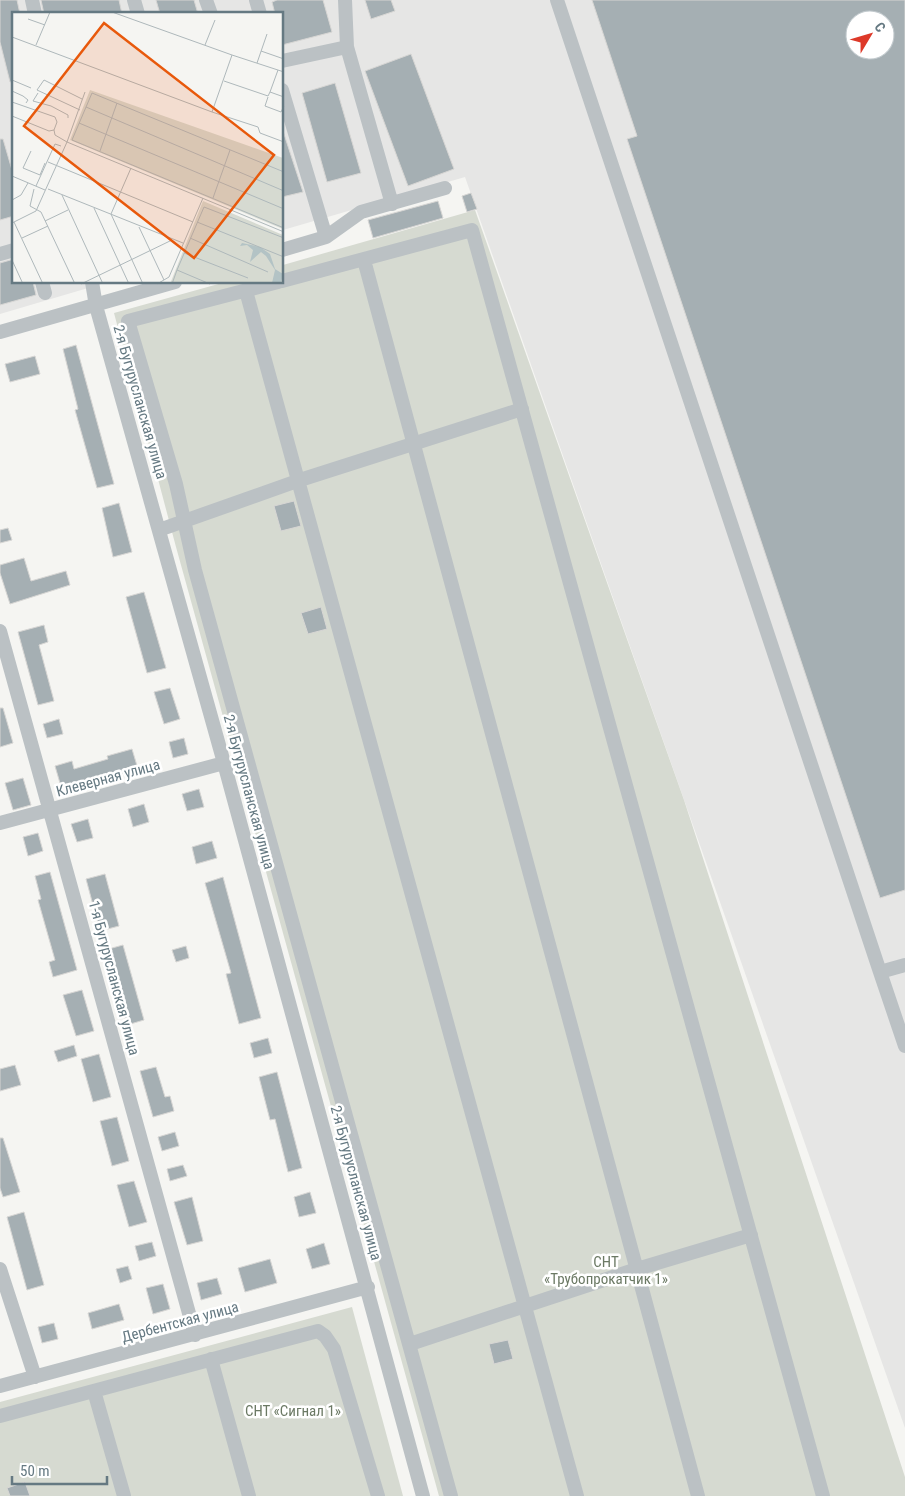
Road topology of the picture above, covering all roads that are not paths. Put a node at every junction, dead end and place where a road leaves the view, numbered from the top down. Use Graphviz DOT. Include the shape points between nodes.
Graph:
graph roads {
  1 [pos="206,0"];
  2 [pos="345,0"];
  3 [pos="557,0"];
  4 [pos="210,12"];
  5 [pos="347,47"];
  6 [pos="284,61"];
  7 [pos="284,97"];
  8 [pos="445,188"];
  9 [pos="392,204"];
  10 [pos="326,237"];
  11 [pos="284,249"];
  12 [pos="364,260"];
  13 [pos="284,280"];
  14 [pos="92,284"];
  15 [pos="168,284"];
  16 [pos="271,284"];
  17 [pos="246,291"];
  18 [pos="96,306"];
  19 [pos="0,332"];
  20 [pos="522,409"];
  21 [pos="413,442"];
  22 [pos="300,480"];
  23 [pos="183,522"];
  24 [pos="159,530"];
  25 [pos="0,631"];
  26 [pos="224,763"];
  27 [pos="51,810"];
  28 [pos="0,823"];
  29 [pos="905,965"];
  30 [pos="880,972"];
  31 [pos="905,1046"];
  32 [pos="751,1235"];
  33 [pos="0,1269"];
  34 [pos="637,1269"];
  35 [pos="368,1287"];
  36 [pos="4,1301"];
  37 [pos="525,1306"];
  38 [pos="195,1335"];
  39 [pos="410,1344"];
  40 [pos="211,1359"];
  41 [pos="35,1377"];
  42 [pos="0,1386"];
  43 [pos="94,1391"];
  44 [pos="0,1416"];
  45 [pos="124,1496"];
  46 [pos="249,1496"];
  47 [pos="378,1496"];
  48 [pos="423,1496"];
  49 [pos="451,1496"];
  50 [pos="577,1496"];
  51 [pos="698,1496"];
  52 [pos="823,1496"];
  1 -- 4 [label="street"];
  2 -- 5 [label="street"];
  3 -- 30 [label="street"];
  5 -- 6 [label="street"];
  5 -- 9 [label="street"];
  7 -- 10 [label="street"];
  8 -- 9 [label="street"];
  9 -- 10 [label="street" via="361,212"];
  10 -- 11 [label="street"];
  12 -- 13 [label="street"];
  12 -- 20 [label="street" via="472,230"];
  12 -- 21 [label="street"];
  14 -- 18 [label="street, 2-я Бугурусланская улица"];
  15 -- 18 [label="street"];
  16 -- 17 [label="street"];
  17 -- 22 [label="street"];
  17 -- 23 [label="street" via="128,321 176,484"];
  18 -- 19 [label="street"];
  18 -- 24 [label="street, 2-я Бугурусланская улица"];
  20 -- 21 [label="street"];
  20 -- 32 [label="street"];
  21 -- 22 [label="street"];
  21 -- 34 [label="street"];
  22 -- 23 [label="street"];
  22 -- 37 [label="street"];
  23 -- 24 [label="street"];
  23 -- 39 [label="street"];
  24 -- 26 [label="street, 2-я Бугурусланская улица"];
  25 -- 27 [label="street, 1-я Бугурусланская улица"];
  26 -- 27 [label="street, Клеверная улица"];
  26 -- 35 [label="street, 2-я Бугурусланская улица"];
  27 -- 28 [label="street, Клеверная улица"];
  27 -- 38 [label="street, 1-я Бугурусланская улица"];
  29 -- 30 [label="street"];
  30 -- 31 [label="street"];
  32 -- 34 [label="street"];
  32 -- 52 [label="street"];
  33 -- 36 [label="street"];
  34 -- 37 [label="street"];
  34 -- 51 [label="street"];
  35 -- 38 [label="street, Дербентская улица"];
  35 -- 48 [label="street, 2-я Бугурусланская улица"];
  36 -- 41 [label="street"];
  37 -- 39 [label="street"];
  37 -- 50 [label="street"];
  38 -- 41 [label="street, Дербентская улица"];
  39 -- 49 [label="street"];
  40 -- 43 [label="street"];
  40 -- 46 [label="street"];
  40 -- 47 [label="street" via="318,1331 325,1336 334,1349"];
  41 -- 42 [label="street, Дербентская улица"];
  43 -- 44 [label="street"];
  43 -- 45 [label="street"];
}
